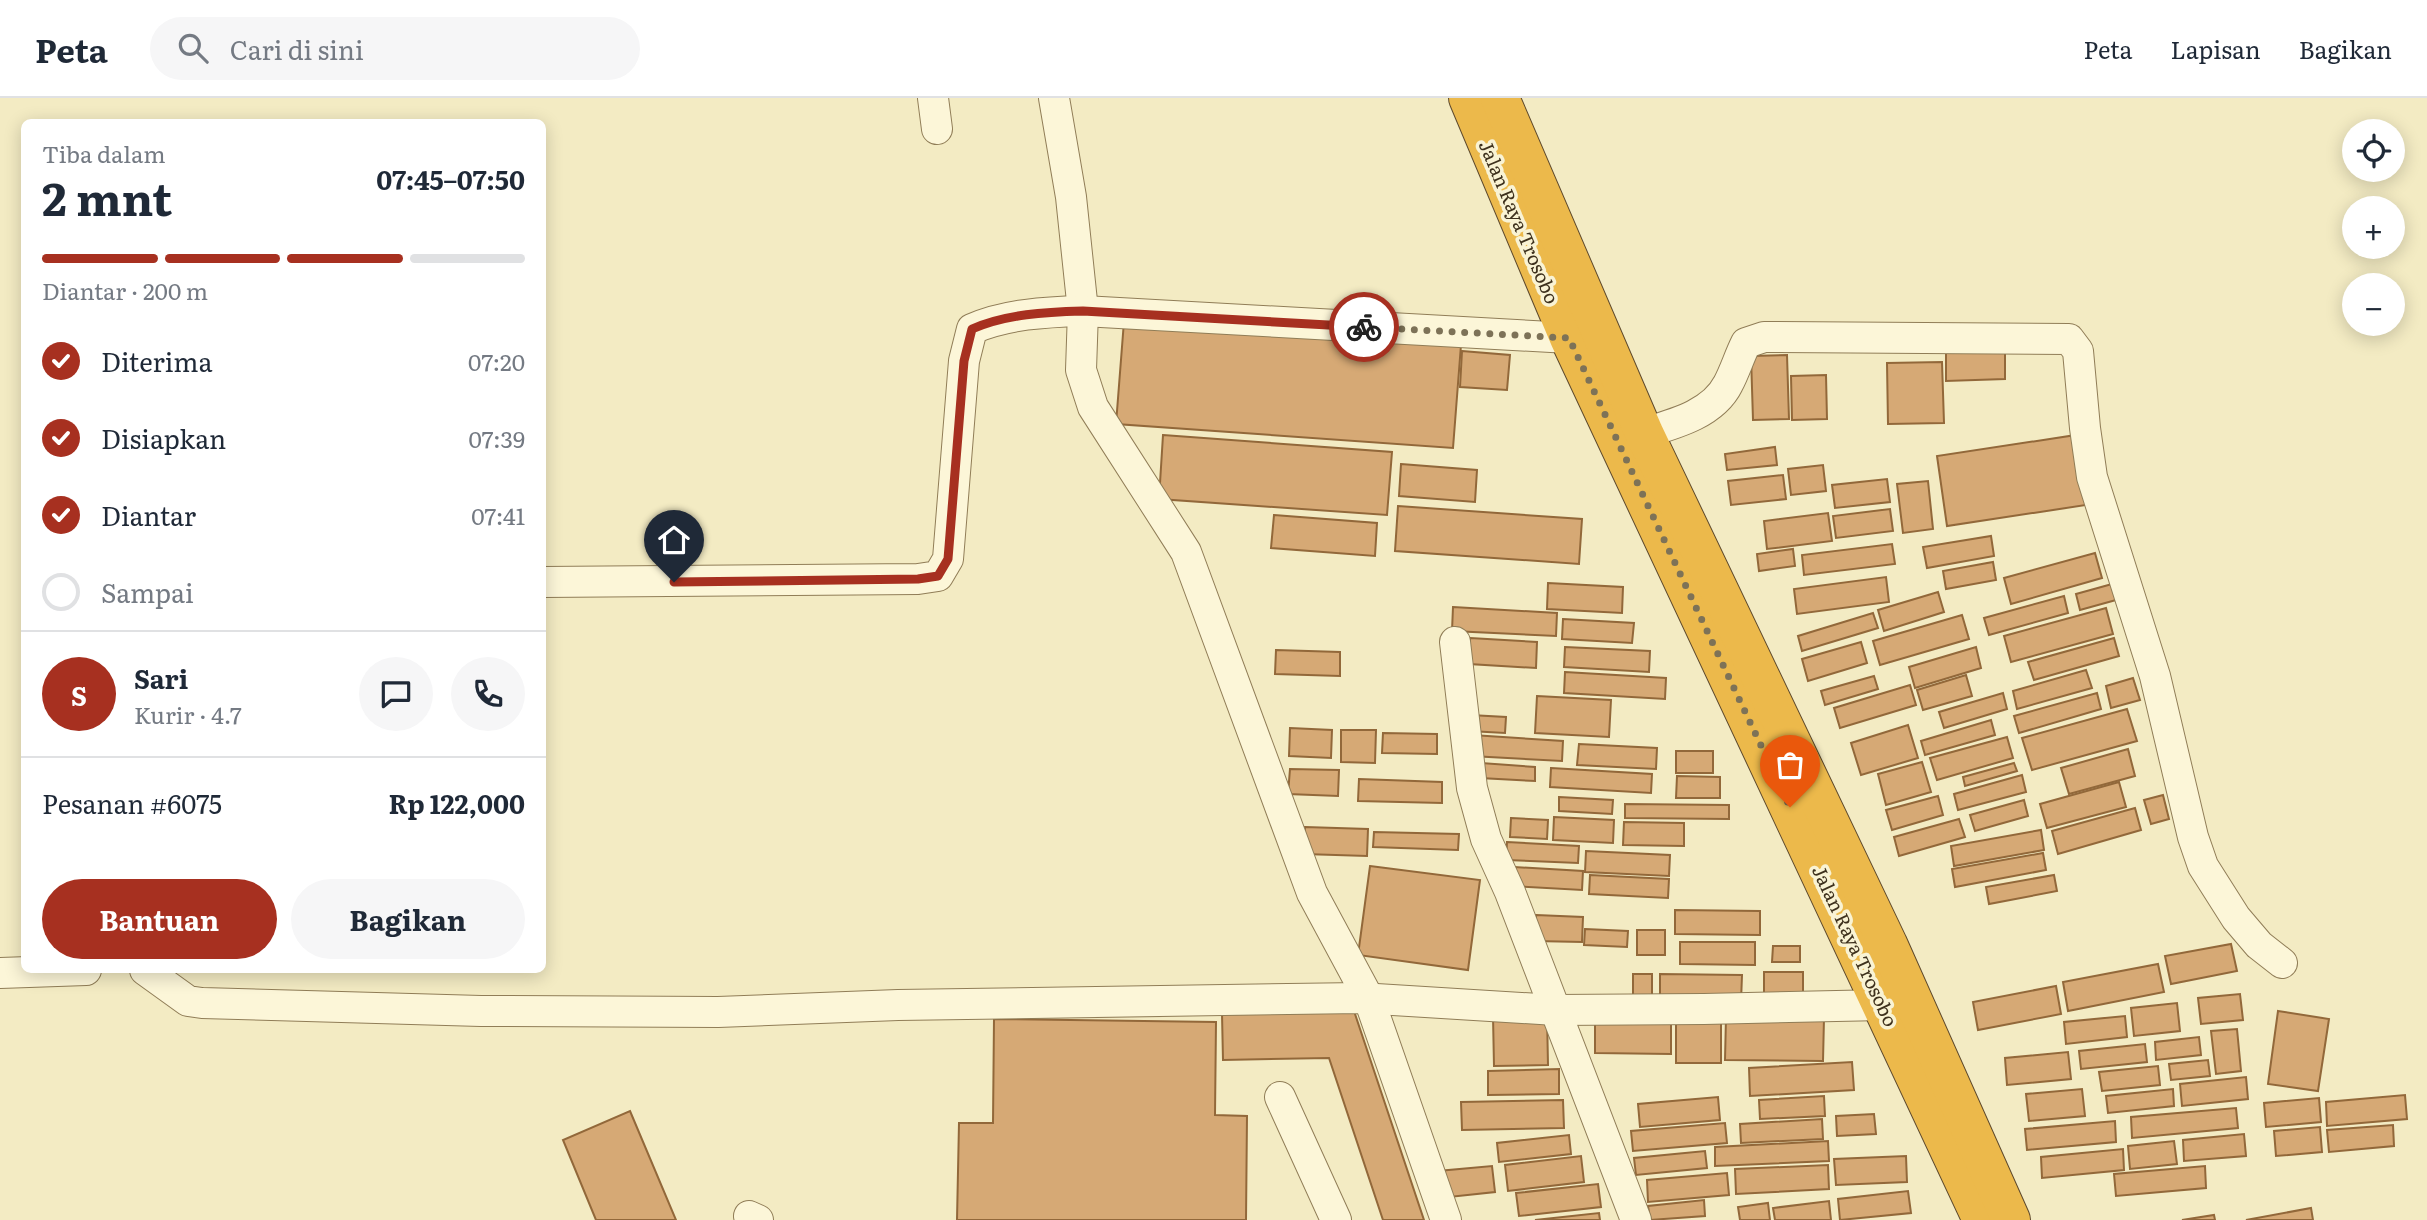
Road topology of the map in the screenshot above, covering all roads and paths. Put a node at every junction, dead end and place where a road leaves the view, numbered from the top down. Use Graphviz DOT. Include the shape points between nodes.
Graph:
graph roads {
  1 [pos="933,98"];
  2 [pos="1054,98"];
  3 [pos="1468,98"];
  4 [pos="1500,98"];
  5 [pos="937,129"];
  6 [pos="1073,311"];
  7 [pos="1569,338"];
  8 [pos="1654,430"];
  9 [pos="546,582"];
  10 [pos="1455,642"];
  11 [pos="2283,963"];
  12 [pos="21,972"];
  13 [pos="0,973"];
  14 [pos="149,973"];
  15 [pos="1355,998"];
  16 [pos="1556,1010"];
  17 [pos="1900,1020"];
  18 [pos="1280,1097"];
  19 [pos="1336,1220"];
  20 [pos="1446,1220"];
  21 [pos="1636,1220"];
  22 [pos="1982,1220"];
  23 [pos="2011,1220"];
  1 -- 5 [label="street"];
  2 -- 6 [label="street" via="1071,197"];
  3 -- 7 [label="highway, Jalan Raya Trosobo"];
  4 -- 8 [label="highway, Jalan Raya Trosobo"];
  6 -- 7 [label="street"];
  6 -- 9 [label="street" via="992,321 972,329 964,361 948,559 938,576"];
  6 -- 15 [label="street" via="1081,370 1093,407 1186,552"];
  7 -- 17 [label="highway, Jalan Raya Trosobo"];
  8 -- 11 [label="street" via="1713,403 1727,386 1746,344 1764,337 2069,339 2078,351 2092,477 2155,676 2193,837 2203,866 2236,918 2259,945"];
  8 -- 17 [label="highway, Jalan Raya Trosobo" via="1888,944"];
  10 -- 16 [label="street" via="1472,788 1482,826"];
  12 -- 13 [label="street"];
  14 -- 15 [label="street" via="188,1001 202,1003 481,1011 718,1012"];
  15 -- 16 [label="street"];
  15 -- 20 [label="street"];
  16 -- 17 [label="street" via="1704,1009"];
  16 -- 21 [label="street"];
  17 -- 22 [label="highway, Jalan Raya Trosobo"];
  17 -- 23 [label="highway, Jalan Raya Trosobo"];
  18 -- 19 [label="street"];
}
